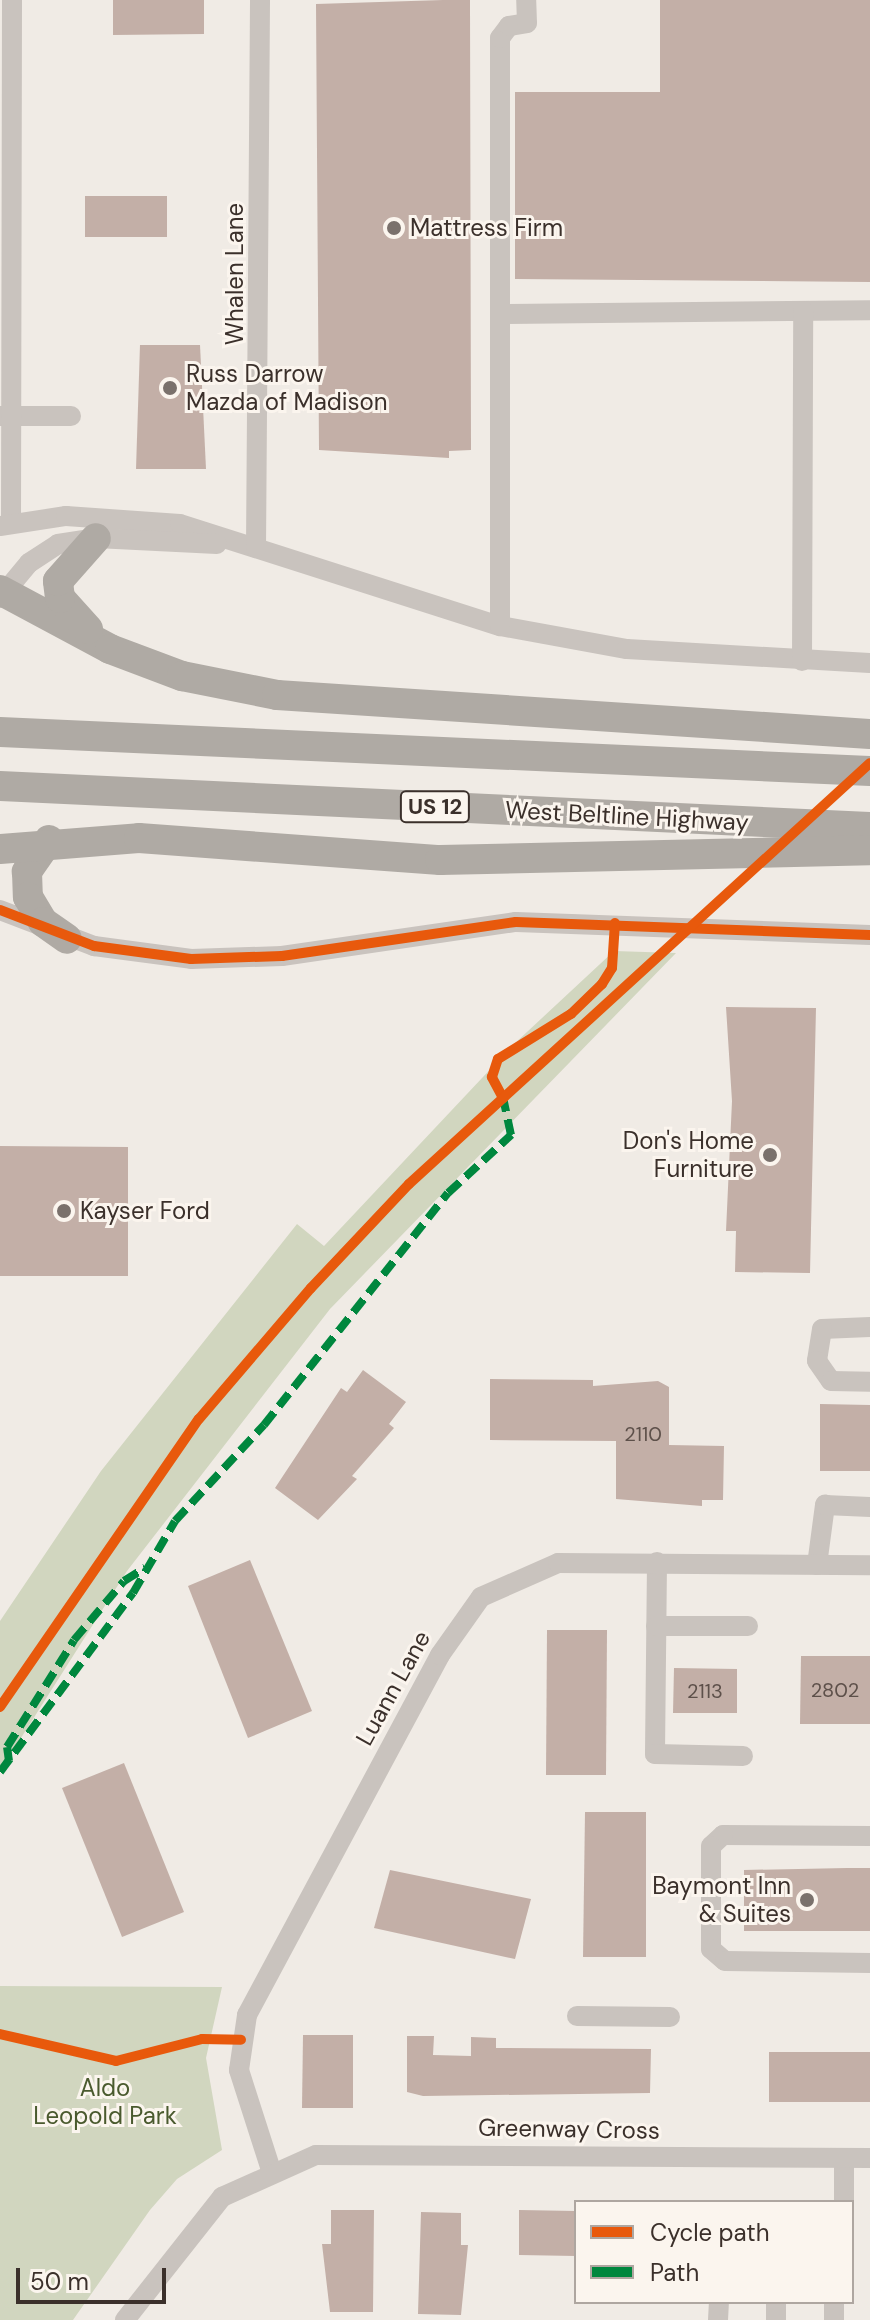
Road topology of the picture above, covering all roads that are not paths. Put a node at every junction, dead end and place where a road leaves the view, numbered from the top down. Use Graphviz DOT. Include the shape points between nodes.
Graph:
graph roads {
  1 [pos="12,0"];
  2 [pos="260,0"];
  3 [pos="526,0"];
  4 [pos="870,310"];
  5 [pos="803,311"];
  6 [pos="500,314"];
  7 [pos="5,416"];
  8 [pos="71,416"];
  9 [pos="6,524"];
  10 [pos="96,538"];
  11 [pos="256,548"];
  12 [pos="1,593"];
  13 [pos="500,626"];
  14 [pos="110,649"];
  15 [pos="802,661"];
  16 [pos="870,663"];
  17 [pos="0,732"];
  18 [pos="870,734"];
  19 [pos="870,771"];
  20 [pos="0,786"];
  21 [pos="870,827"];
  22 [pos="49,840"];
  23 [pos="0,849"];
  24 [pos="870,850"];
  25 [pos="4,917"];
  26 [pos="870,935"];
  27 [pos="67,939"];
  28 [pos="870,1327"];
  29 [pos="870,1382"];
  30 [pos="870,1507"];
  31 [pos="657,1562"];
  32 [pos="817,1565"];
  33 [pos="870,1565"];
  34 [pos="656,1626"];
  35 [pos="748,1626"];
  36 [pos="743,1756"];
  37 [pos="870,1836"];
  38 [pos="870,1963"];
  39 [pos="577,2016"];
  40 [pos="670,2017"];
  41 [pos="844,2158"];
  42 [pos="870,2158"];
  43 [pos="272,2173"];
  44 [pos="844,2200"];
  45 [pos="125,2320"];
  1 -- 7 [label="street"];
  2 -- 11 [label="street, Whalen Lane"];
  3 -- 6 [label="street" via="527,23 509,26 500,38"];
  4 -- 5 [label="street"];
  5 -- 6 [label="street"];
  5 -- 15 [label="street"];
  6 -- 13 [label="street"];
  7 -- 8 [label="street"];
  7 -- 9 [label="street"];
  9 -- 11 [label="street" via="121,517 180,524"];
  10 -- 11 [label="street"];
  10 -- 12 [label="street" via="58,544"];
  10 -- 14 [label="highway" via="66,563 60,598"];
  11 -- 13 [label="street"];
  12 -- 14 [label="highway"];
  13 -- 15 [label="street" via="627,649"];
  14 -- 18 [label="highway" via="182,676 277,695"];
  15 -- 16 [label="street"];
  17 -- 19 [label="highway, US 12"];
  20 -- 21 [label="highway, West Beltline Highway / US 12"];
  22 -- 23 [label="highway"];
  22 -- 24 [label="highway" via="139,838 440,860"];
  22 -- 27 [label="highway" via="27,872 28,897 43,922"];
  25 -- 27 [label="street"];
  26 -- 27 [label="street" via="516,922 222,960 126,953"];
  28 -- 29 [label="street" via="822,1329 817,1350 822,1375 831,1381"];
  30 -- 32 [label="street" via="825,1505"];
  31 -- 32 [label="street, Luann Lane"];
  31 -- 34 [label="street"];
  31 -- 43 [label="street, Luann Lane" via="558,1563 526,1571 481,1597 440,1655 247,2015 239,2070"];
  32 -- 33 [label="street, Luann Lane"];
  34 -- 35 [label="street"];
  34 -- 36 [label="street" via="655,1754"];
  37 -- 38 [label="street" via="723,1835 711,1846 711,1949 725,1961"];
  39 -- 40 [label="street"];
  41 -- 42 [label="street, Greenway Cross"];
  41 -- 43 [label="street, Greenway Cross" via="361,2153 316,2155"];
  41 -- 44 [label="street"];
  43 -- 45 [label="street, Greenway Cross" via="222,2197"];
}
